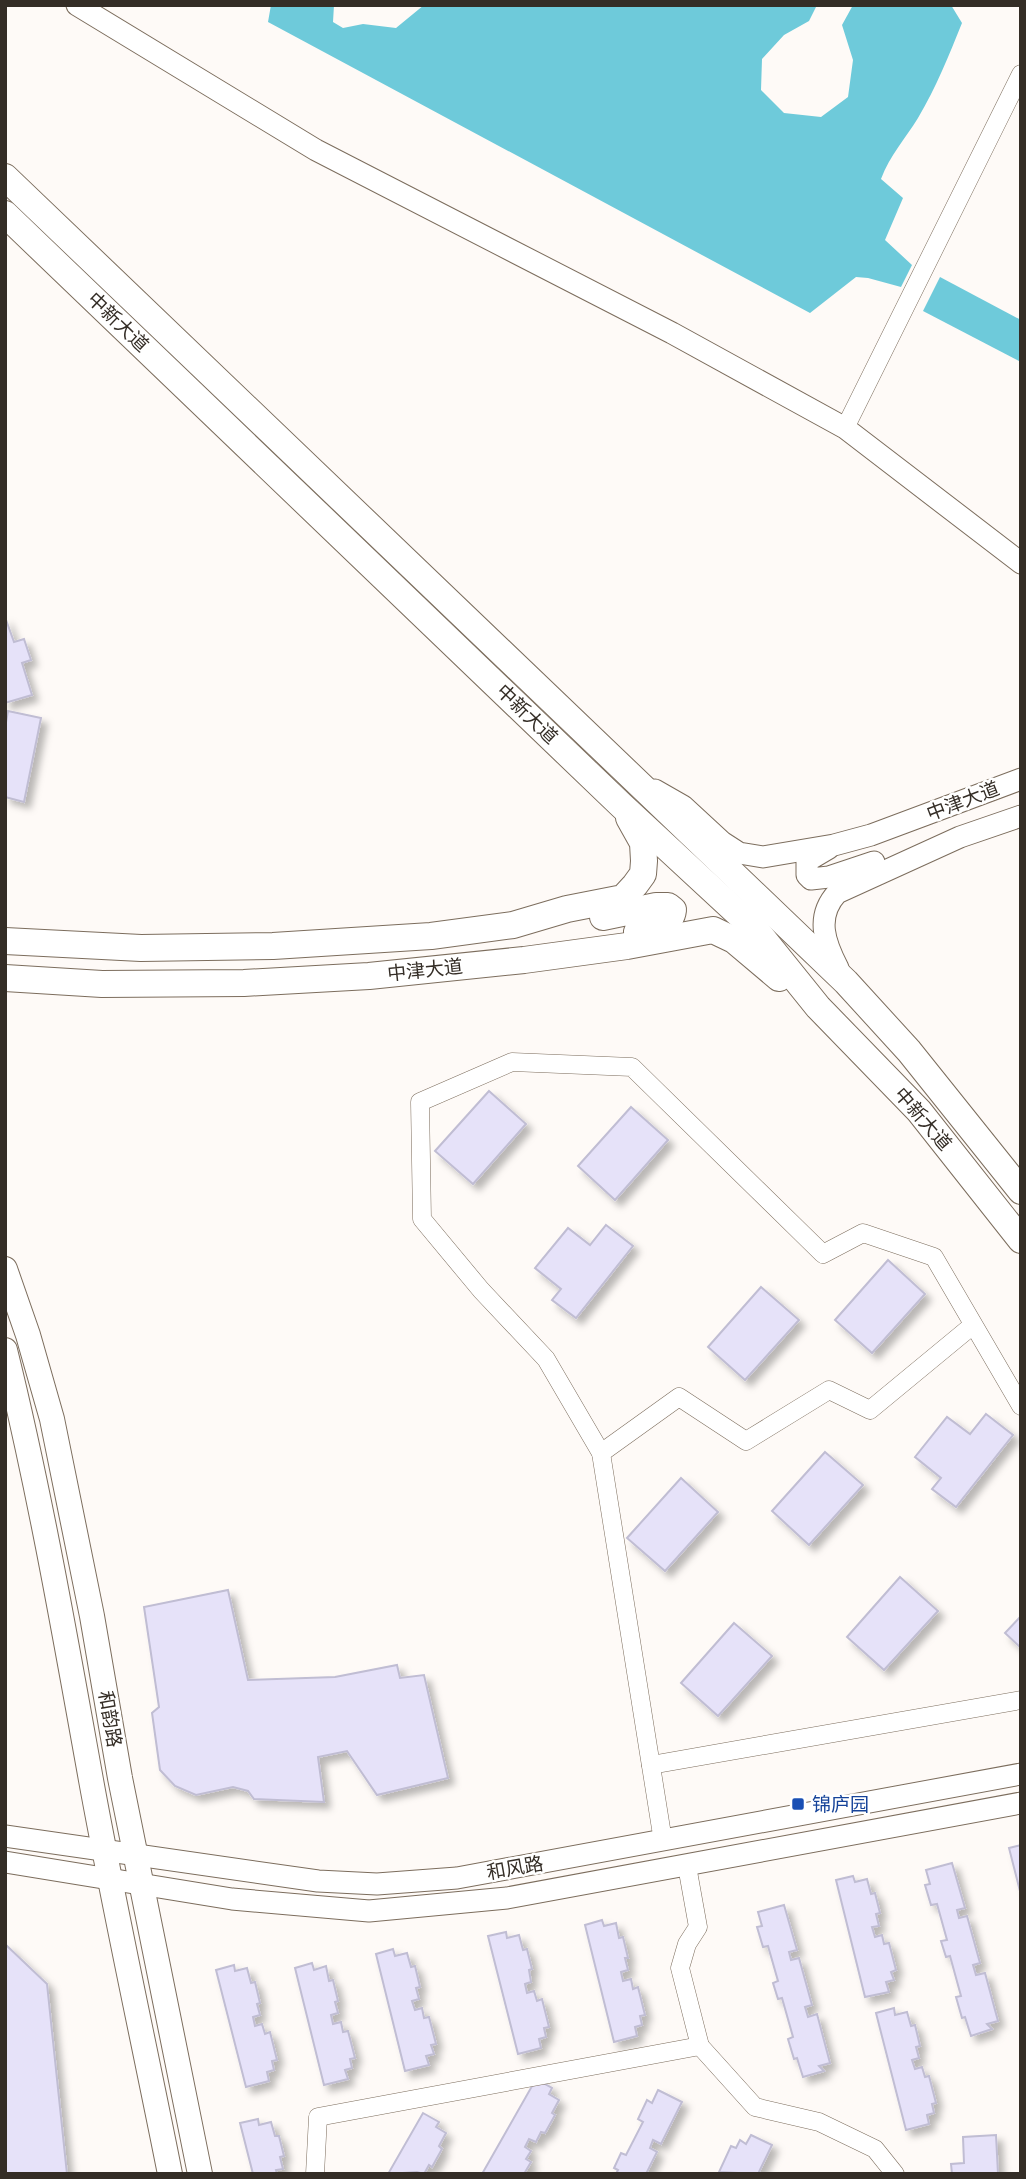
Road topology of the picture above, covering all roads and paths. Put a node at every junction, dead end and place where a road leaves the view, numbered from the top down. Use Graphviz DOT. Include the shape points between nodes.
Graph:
graph roads {
  1 [pos="77,5"];
  2 [pos="1021,74"];
  3 [pos="5,177"];
  4 [pos="5,214"];
  5 [pos="845,428"];
  6 [pos="1021,563"];
  7 [pos="1021,779"];
  8 [pos="639,784"];
  9 [pos="621,804"];
  10 [pos="1021,816"];
  11 [pos="960,837"];
  12 [pos="834,845"];
  13 [pos="513,925"];
  14 [pos="5,941"];
  15 [pos="524,960"];
  16 [pos="5,978"];
  17 [pos="846,982"];
  18 [pos="818,1007"];
  19 [pos="1021,1191"];
  20 [pos="1021,1240"];
  21 [pos="5,1269"];
  22 [pos="973,1325"];
  23 [pos="5,1350"];
  24 [pos="1021,1406"];
  25 [pos="601,1453"];
  26 [pos="1021,1700"];
  27 [pos="651,1765"];
  28 [pos="1021,1774"];
  29 [pos="1021,1803"];
  30 [pos="5,1836"];
  31 [pos="663,1841"];
  32 [pos="105,1851"];
  33 [pos="136,1856"];
  34 [pos="5,1862"];
  35 [pos="687,1866"];
  36 [pos="111,1879"];
  37 [pos="141,1884"];
  38 [pos="699,2046"];
  39 [pos="170,2174"];
  40 [pos="200,2174"];
  41 [pos="315,2174"];
  42 [pos="895,2174"];
  1 -- 5 [label="street" via="316,150 672,333"];
  2 -- 5 [label="street"];
  3 -- 8 [label="main road, 中新大道"];
  4 -- 9 [label="main road, 中新大道"];
  5 -- 6 [label="street"];
  7 -- 12 [label="street, 中津大道"];
  8 -- 12 [label="street, 中津大道" via="683,806 739,853 762,857"];
  8 -- 17 [label="main road, 中新大道"];
  9 -- 13 [label="main road, 中津大道" via="643,843 643,874 635,885 623,898"];
  9 -- 18 [label="main road, 中新大道" via="755,930"];
  10 -- 11 [label="street, 中津大道"];
  11 -- 12 [label="street" via="811,879 807,862"];
  11 -- 17 [label="street, 中津大道" via="849,886 829,901 824,934"];
  13 -- 14 [label="main road, 中津大道" via="431,936 273,946 141,948"];
  13 -- 15 [label="main road" via="584,921 656,906 673,910 673,916 661,926 571,944"];
  15 -- 16 [label="main road, 中津大道" via="244,983 102,984"];
  15 -- 18 [label="main road, 中津大道" via="713,930 734,940"];
  17 -- 19 [label="main road, 中新大道" via="909,1051"];
  18 -- 20 [label="main road, 中新大道" via="919,1111"];
  21 -- 33 [label="main road, 和韵路" via="52,1419"];
  22 -- 24 [label="street"];
  22 -- 25 [label="street" via="870,1410 829,1390 746,1441 679,1397"];
  22 -- 25 [label="street" via="934,1257 863,1233 823,1254 632,1067 512,1062 420,1102 422,1219 545,1359"];
  23 -- 32 [label="main road, 和韵路" via="29,1445"];
  25 -- 27 [label="street"];
  26 -- 27 [label="street"];
  27 -- 31 [label="street"];
  28 -- 31 [label="street, 和风路"];
  29 -- 35 [label="street, 和风路"];
  30 -- 32 [label="street, 和风路"];
  31 -- 33 [label="street, 和风路" via="457,1878 377,1884 318,1881"];
  32 -- 33 [label="street, 和风路"];
  32 -- 36 [label="main road, 和韵路"];
  33 -- 37 [label="main road, 和韵路"];
  34 -- 36 [label="street, 和风路"];
  35 -- 37 [label="street, 和风路" via="507,1898 369,1911 232,1899"];
  35 -- 38 [label="street" via="698,1927 680,1968"];
  36 -- 37 [label="street, 和风路"];
  36 -- 39 [label="main road, 和韵路"];
  37 -- 40 [label="main road, 和韵路"];
  38 -- 41 [label="street" via="318,2117"];
  38 -- 42 [label="street" via="755,2107 819,2122 875,2149"];
}
